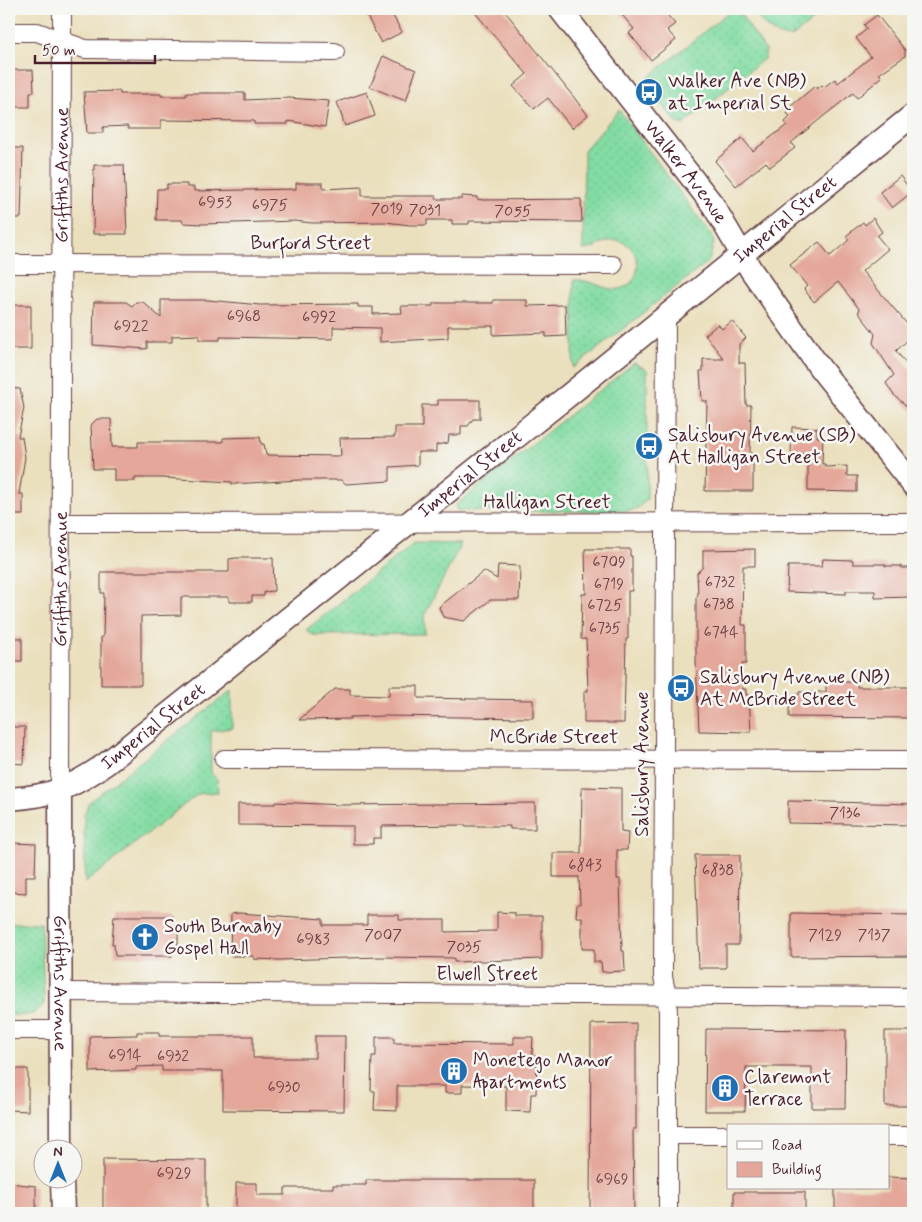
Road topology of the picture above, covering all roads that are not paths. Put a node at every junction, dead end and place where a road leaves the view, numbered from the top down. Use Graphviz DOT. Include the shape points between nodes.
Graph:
graph roads {
  1 [pos="62,9"];
  2 [pos="560,9"];
  3 [pos="9,32"];
  4 [pos="62,42"];
  5 [pos="335,52"];
  6 [pos="912,120"];
  7 [pos="742,254"];
  8 [pos="9,264"];
  9 [pos="61,264"];
  10 [pos="613,265"];
  11 [pos="666,314"];
  12 [pos="913,485"];
  13 [pos="913,522"];
  14 [pos="62,523"];
  15 [pos="405,524"];
  16 [pos="664,524"];
  17 [pos="663,758"];
  18 [pos="224,759"];
  19 [pos="913,760"];
  20 [pos="60,791"];
  21 [pos="9,799"];
  22 [pos="60,992"];
  23 [pos="668,996"];
  24 [pos="913,997"];
  25 [pos="9,1030"];
  26 [pos="60,1030"];
  27 [pos="668,1135"];
  28 [pos="727,1135"];
  29 [pos="890,1136"];
  30 [pos="913,1136"];
  31 [pos="61,1140"];
  32 [pos="62,1190"];
  33 [pos="62,1213"];
  34 [pos="668,1213"];
  1 -- 4 [label="street, Griffiths Avenue"];
  2 -- 7 [label="street, Walker Avenue" via="713,205"];
  3 -- 4 [label="street" via="37,32"];
  4 -- 5 [label="street" via="85,49"];
  4 -- 9 [label="street, Griffiths Avenue"];
  6 -- 7 [label="street, Imperial Street"];
  7 -- 11 [label="street, Imperial Street"];
  7 -- 12 [label="street, Walker Avenue" via="820,368"];
  8 -- 9 [label="street, Burford Street"];
  9 -- 10 [label="street, Burford Street"];
  9 -- 14 [label="street, Griffiths Avenue"];
  11 -- 15 [label="street, Imperial Street"];
  11 -- 16 [label="street, Salisbury Avenue"];
  13 -- 16 [label="street, Halligan Street"];
  14 -- 15 [label="street, Halligan Street"];
  14 -- 20 [label="street, Griffiths Avenue"];
  15 -- 16 [label="street, Halligan Street"];
  15 -- 20 [label="street, Imperial Street" via="114,757 81,781"];
  16 -- 17 [label="street, Salisbury Avenue"];
  17 -- 18 [label="street, McBride Street"];
  17 -- 19 [label="street, McBride Street"];
  17 -- 23 [label="street, Salisbury Avenue" via="663,978"];
  20 -- 21 [label="street, Imperial Street"];
  20 -- 22 [label="street, Griffiths Avenue"];
  22 -- 23 [label="street, Elwell Street"];
  22 -- 26 [label="street, Griffiths Avenue"];
  23 -- 24 [label="street, Elwell Street"];
  23 -- 27 [label="street, Salisbury Avenue"];
  25 -- 26 [label="street"];
  26 -- 31 [label="street, Griffiths Avenue"];
  27 -- 28 [label="street"];
  27 -- 34 [label="street, Salisbury Avenue"];
  29 -- 30 [label="street"];
  32 -- 33 [label="street"];
}
